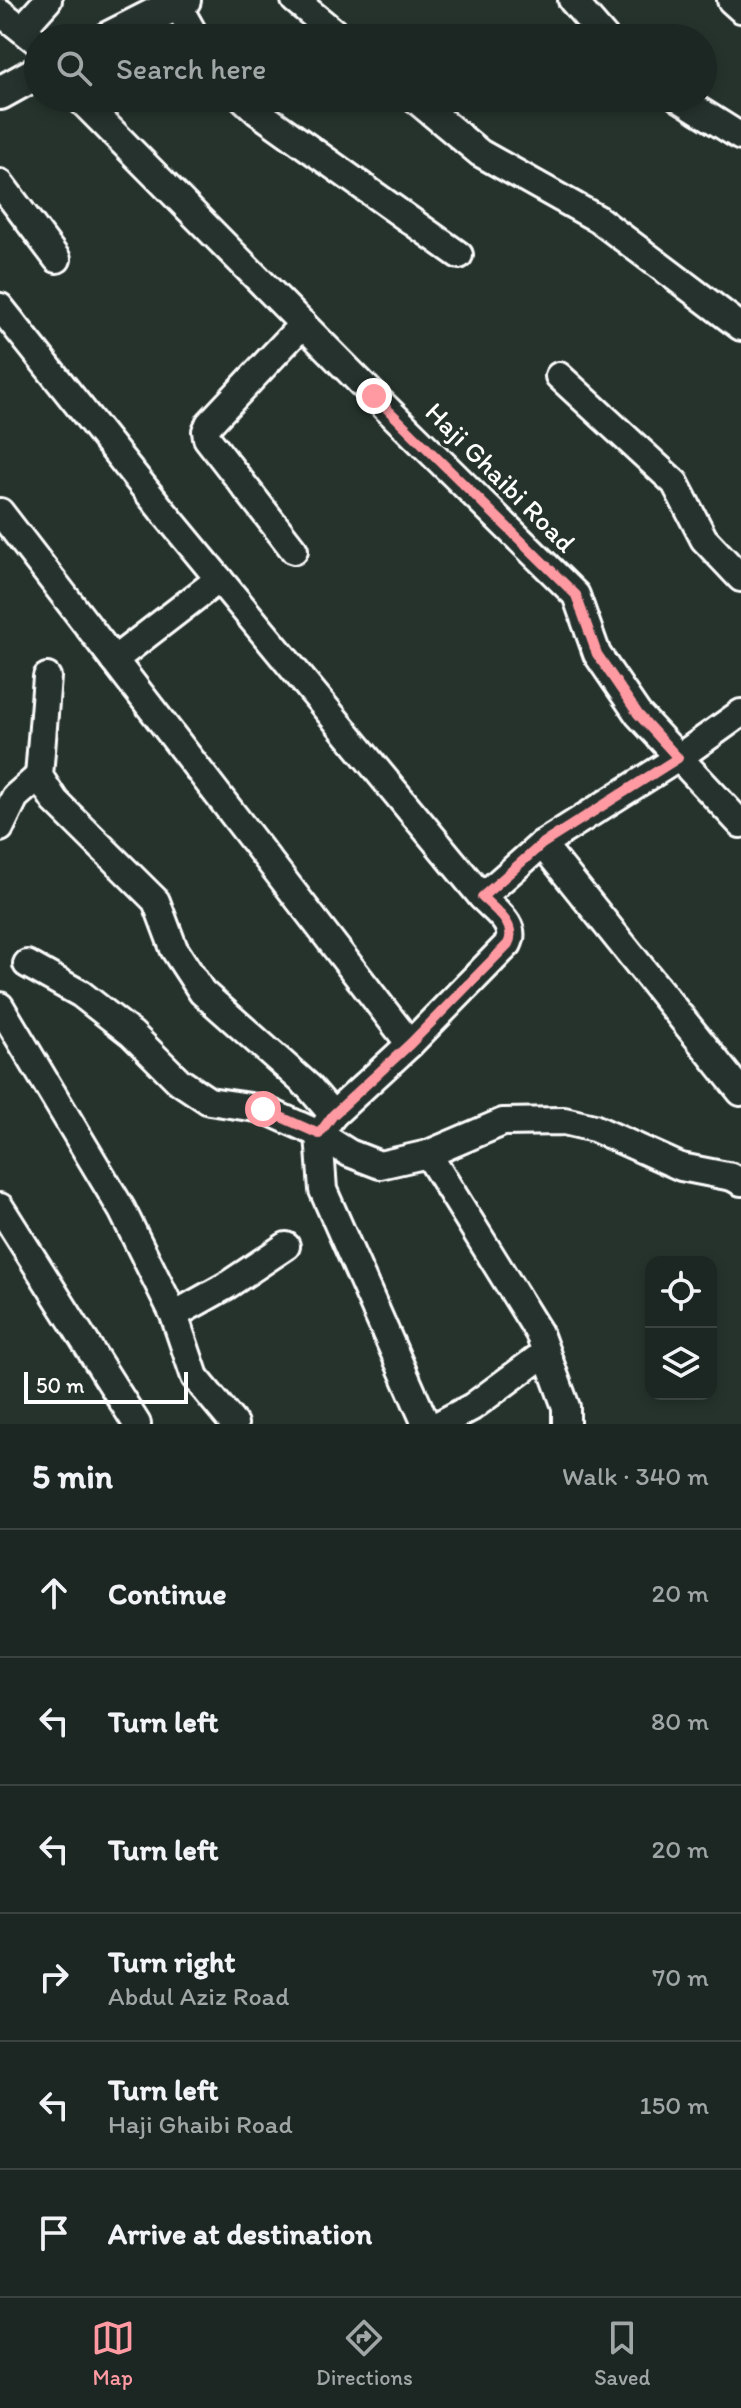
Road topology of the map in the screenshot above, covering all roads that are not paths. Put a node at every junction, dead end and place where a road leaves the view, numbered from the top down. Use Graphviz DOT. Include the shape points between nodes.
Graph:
graph roads {
  1 [pos="48,0"];
  2 [pos="295,0"];
  3 [pos="572,0"];
  4 [pos="731,0"];
  5 [pos="180,2"];
  6 [pos="741,9"];
  7 [pos="0,12"];
  8 [pos="36,24"];
  9 [pos="137,24"];
  10 [pos="190,24"];
  11 [pos="324,24"];
  12 [pos="593,24"];
  13 [pos="24,31"];
  14 [pos="24,80"];
  15 [pos="0,93"];
  16 [pos="93,112"];
  17 [pos="258,112"];
  18 [pos="431,112"];
  19 [pos="701,112"];
  20 [pos="741,137"];
  21 [pos="0,183"];
  22 [pos="459,255"];
  23 [pos="57,259"];
  24 [pos="0,307"];
  25 [pos="303,324"];
  26 [pos="741,327"];
  27 [pos="559,376"];
  28 [pos="0,512"];
  29 [pos="294,550"];
  30 [pos="741,578"];
  31 [pos="219,579"];
  32 [pos="114,660"];
  33 [pos="47,677"];
  34 [pos="741,713"];
  35 [pos="678,758"];
  36 [pos="39,776"];
  37 [pos="741,824"];
  38 [pos="0,828"];
  39 [pos="542,844"];
  40 [pos="482,897"];
  41 [pos="27,964"];
  42 [pos="0,1006"];
  43 [pos="410,1044"];
  44 [pos="741,1092"];
  45 [pos="326,1124"];
  46 [pos="428,1154"];
  47 [pos="741,1182"];
  48 [pos="0,1207"];
  49 [pos="286,1246"];
  50 [pos="174,1315"];
  51 [pos="545,1353"];
  52 [pos="137,1424"];
  53 [pos="234,1424"];
  54 [pos="426,1424"];
  55 [pos="440,1424"];
  56 [pos="566,1424"];
  1 -- 8 [label="street"];
  2 -- 11 [label="street"];
  3 -- 12 [label="street"];
  4 -- 6 [label="street"];
  5 -- 9 [label="street"];
  5 -- 10 [label="street"];
  7 -- 13 [label="street"];
  14 -- 15 [label="street"];
  16 -- 25 [label="street, Haji Ghaibi Road"];
  17 -- 22 [label="street"];
  18 -- 26 [label="street" via="480,153 598,219"];
  19 -- 20 [label="street"];
  21 -- 23 [label="street"];
  24 -- 31 [label="street"];
  25 -- 29 [label="street" via="206,431"];
  25 -- 35 [label="street, Haji Ghaibi Road" via="576,595 597,654 638,714"];
  27 -- 30 [label="street" via="675,483 704,539"];
  28 -- 32 [label="street"];
  31 -- 32 [label="street"];
  31 -- 40 [label="street"];
  32 -- 43 [label="street"];
  33 -- 36 [label="street"];
  34 -- 35 [label="street"];
  35 -- 37 [label="street, Haji Ghaibi Road"];
  35 -- 39 [label="street"];
  36 -- 38 [label="street" via="15,797"];
  36 -- 45 [label="street" via="55,801 156,901 174,949 202,992 309,1087"];
  39 -- 40 [label="street"];
  39 -- 44 [label="street"];
  40 -- 43 [label="street" via="511,927 512,936"];
  41 -- 45 [label="street" via="81,994 209,1101"];
  42 -- 50 [label="street" via="122,1210"];
  43 -- 45 [label="street"];
  45 -- 46 [label="street" via="349,1153 380,1165"];
  45 -- 54 [label="street" via="323,1190"];
  46 -- 47 [label="street" via="503,1122 564,1121 594,1128 681,1167"];
  46 -- 51 [label="street" via="539,1333"];
  48 -- 52 [label="street"];
  49 -- 50 [label="street"];
  50 -- 53 [label="street" via="195,1377"];
  51 -- 55 [label="street"];
  51 -- 56 [label="street" via="566,1407"];
}
